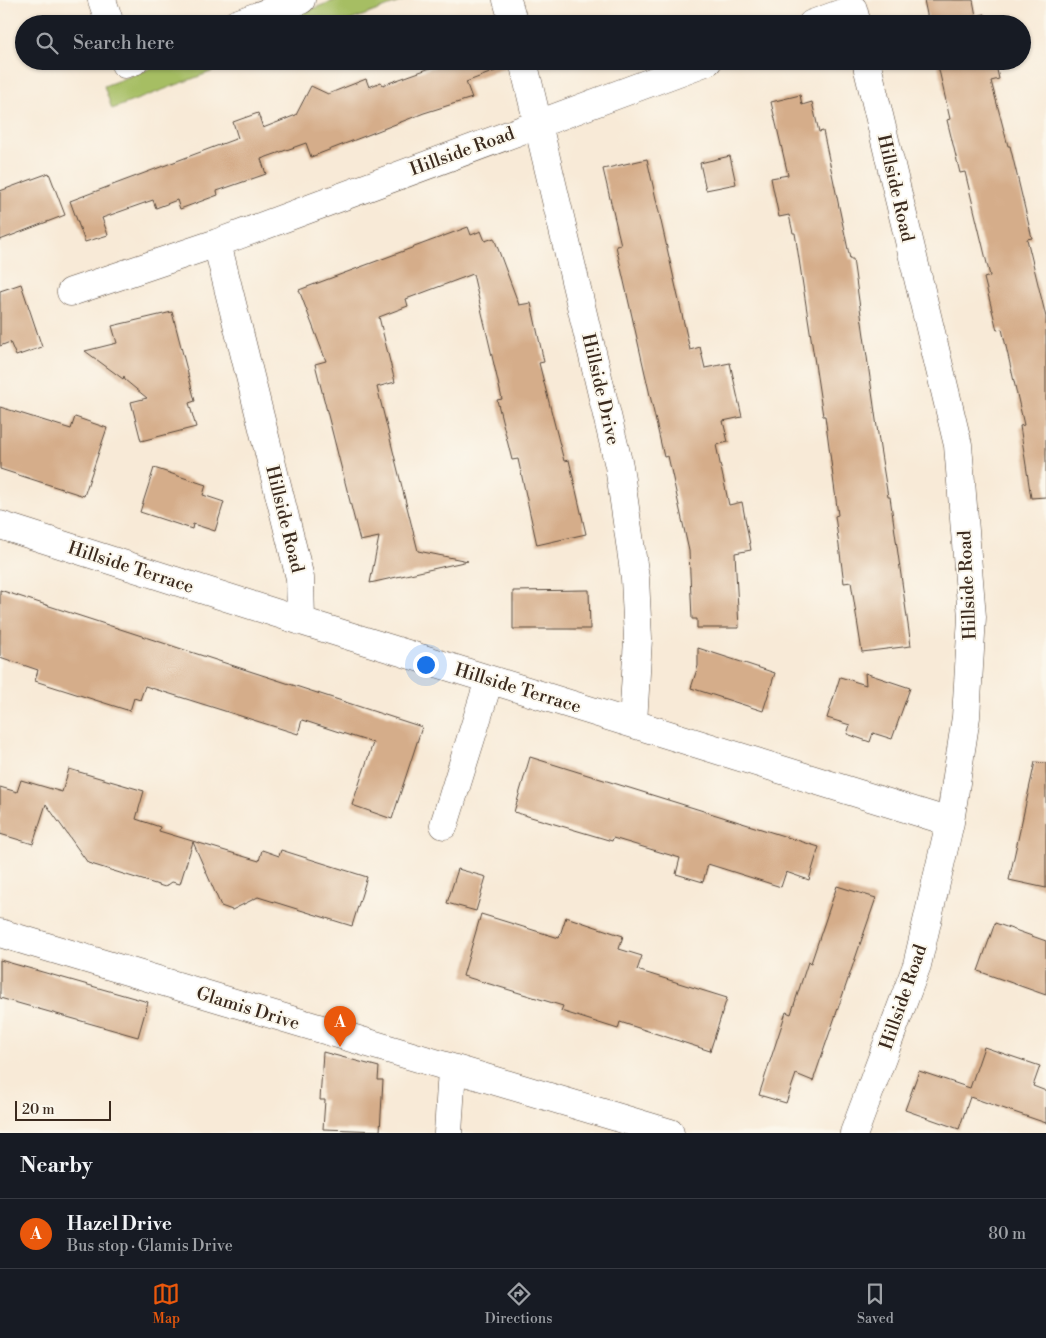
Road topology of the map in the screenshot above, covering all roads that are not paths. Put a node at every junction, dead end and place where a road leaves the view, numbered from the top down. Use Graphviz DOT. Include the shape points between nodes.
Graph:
graph roads {
  1 [pos="102,0"];
  2 [pos="301,0"];
  3 [pos="508,0"];
  4 [pos="107,15"];
  5 [pos="260,15"];
  6 [pos="512,15"];
  7 [pos="837,15"];
  8 [pos="855,15"];
  9 [pos="525,70"];
  10 [pos="683,70"];
  11 [pos="868,70"];
  12 [pos="539,122"];
  13 [pos="217,243"];
  14 [pos="71,292"];
  15 [pos="0,525"];
  16 [pos="301,621"];
  17 [pos="489,680"];
  18 [pos="633,723"];
  19 [pos="950,822"];
  20 [pos="444,825"];
  21 [pos="0,933"];
  22 [pos="452,1069"];
  23 [pos="448,1133"];
  24 [pos="670,1133"];
  25 [pos="854,1133"];
  1 -- 4 [label="street"];
  2 -- 5 [label="street"];
  3 -- 6 [label="street"];
  7 -- 8 [label="street" via="853,9"];
  9 -- 12 [label="street, Hillside Drive"];
  10 -- 12 [label="street, Hillside Road"];
  11 -- 19 [label="street, Hillside Road" via="958,445 972,617 966,717"];
  12 -- 13 [label="street, Hillside Road"];
  12 -- 18 [label="street, Hillside Drive" via="619,466 635,578 638,639"];
  13 -- 14 [label="street, Hillside Road"];
  13 -- 16 [label="street, Hillside Road" via="300,578"];
  15 -- 16 [label="street, Hillside Terrace"];
  16 -- 17 [label="street, Hillside Terrace"];
  17 -- 18 [label="street, Hillside Terrace"];
  17 -- 20 [label="street"];
  18 -- 19 [label="street, Hillside Terrace"];
  19 -- 25 [label="street, Hillside Road" via="917,965"];
  21 -- 22 [label="street, Glamis Drive"];
  22 -- 23 [label="street"];
  22 -- 24 [label="street, Glamis Drive"];
}
